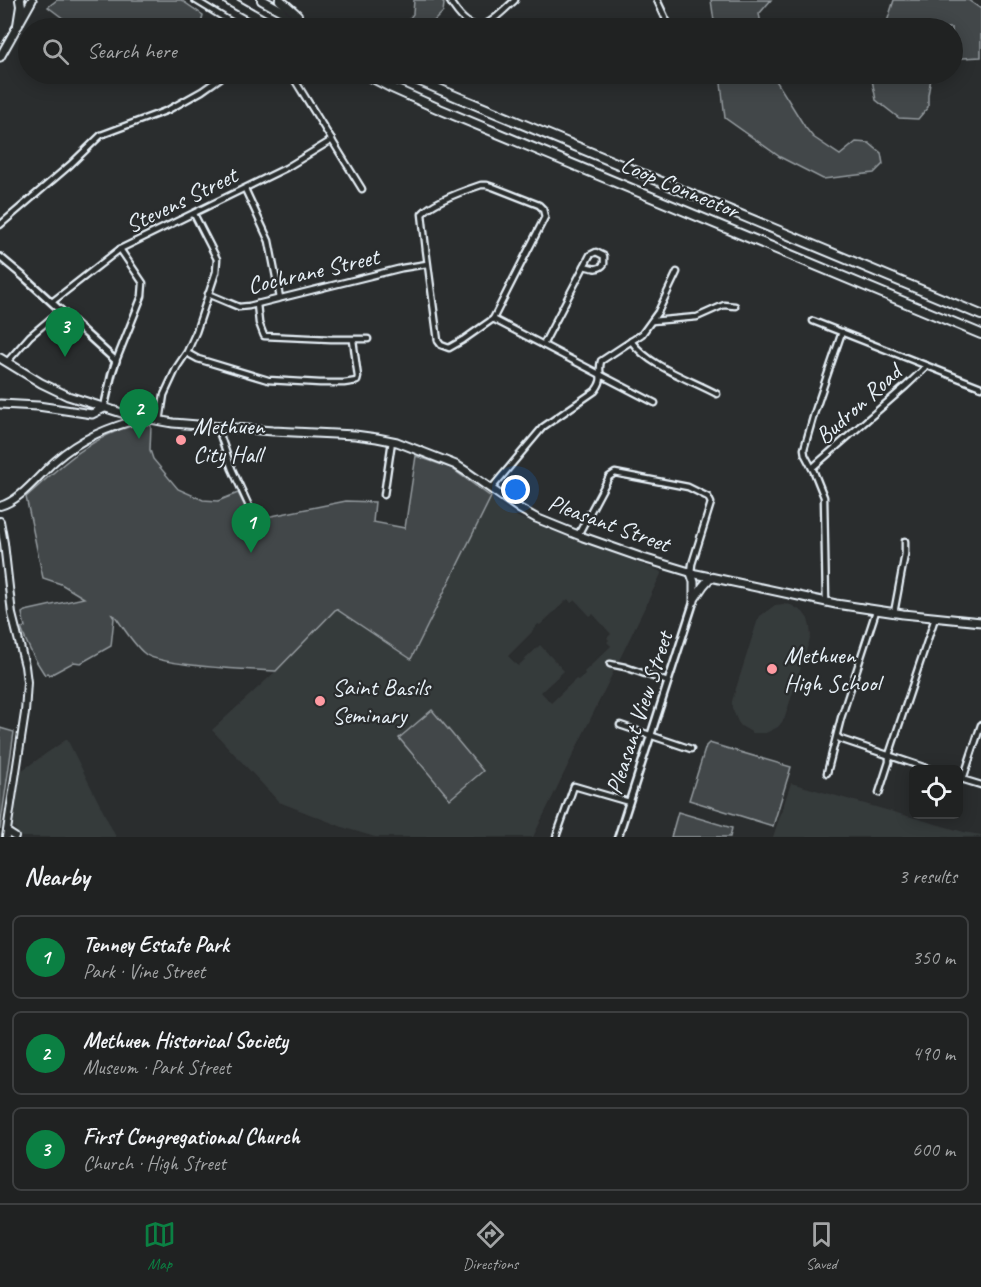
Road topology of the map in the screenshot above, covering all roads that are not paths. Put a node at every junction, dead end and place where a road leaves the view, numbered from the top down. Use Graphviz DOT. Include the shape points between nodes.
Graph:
graph roads {
  1 [pos="21,0"];
  2 [pos="32,0"];
  3 [pos="195,0"];
  4 [pos="228,0"];
  5 [pos="262,0"];
  6 [pos="280,0"];
  7 [pos="449,0"];
  8 [pos="515,0"];
  9 [pos="657,0"];
  10 [pos="19,18"];
  11 [pos="22,18"];
  12 [pos="225,18"];
  13 [pos="260,18"];
  14 [pos="295,18"];
  15 [pos="302,18"];
  16 [pos="461,18"];
  17 [pos="495,18"];
  18 [pos="665,18"];
  19 [pos="18,25"];
  20 [pos="0,57"];
  21 [pos="212,84"];
  22 [pos="297,84"];
  23 [pos="384,84"];
  24 [pos="427,84"];
  25 [pos="332,140"];
  26 [pos="245,189"];
  27 [pos="362,189"];
  28 [pos="194,214"];
  29 [pos="0,225"];
  30 [pos="120,249"];
  31 [pos="0,257"];
  32 [pos="427,264"];
  33 [pos="584,266"];
  34 [pos="677,272"];
  35 [pos="208,294"];
  36 [pos="280,298"];
  37 [pos="52,302"];
  38 [pos="257,304"];
  39 [pos="735,306"];
  40 [pos="61,310"];
  41 [pos="981,315"];
  42 [pos="493,320"];
  43 [pos="652,321"];
  44 [pos="813,321"];
  45 [pos="842,332"];
  46 [pos="981,334"];
  47 [pos="368,339"];
  48 [pos="354,340"];
  49 [pos="631,341"];
  50 [pos="543,345"];
  51 [pos="187,353"];
  52 [pos="4,360"];
  53 [pos="116,361"];
  54 [pos="926,365"];
  55 [pos="601,374"];
  56 [pos="981,387"];
  57 [pos="717,394"];
  58 [pos="655,403"];
  59 [pos="0,404"];
  60 [pos="104,408"];
  61 [pos="144,418"];
  62 [pos="160,421"];
  63 [pos="218,426"];
  64 [pos="392,441"];
  65 [pos="812,468"];
  66 [pos="491,489"];
  67 [pos="384,495"];
  68 [pos="0,506"];
  69 [pos="254,518"];
  70 [pos="0,521"];
  71 [pos="578,535"];
  72 [pos="905,541"];
  73 [pos="691,573"];
  74 [pos="710,578"];
  75 [pos="694,601"];
  76 [pos="826,603"];
  77 [pos="876,611"];
  78 [pos="894,613"];
  79 [pos="934,618"];
  80 [pos="981,622"];
  81 [pos="610,664"];
  82 [pos="668,682"];
  83 [pos="620,725"];
  84 [pos="981,725"];
  85 [pos="651,736"];
  86 [pos="838,737"];
  87 [pos="691,749"];
  88 [pos="889,755"];
  89 [pos="918,765"];
  90 [pos="827,772"];
  91 [pos="963,774"];
  92 [pos="963,780"];
  93 [pos="981,786"];
  94 [pos="879,793"];
  95 [pos="629,802"];
  96 [pos="6,834"];
  97 [pos="15,837"];
  98 [pos="556,837"];
  99 [pos="618,837"];
  1 -- 10 [label="highway"];
  2 -- 11 [label="main road"];
  3 -- 12 [label="street"];
  4 -- 13 [label="highway"];
  5 -- 14 [label="highway"];
  6 -- 15 [label="highway"];
  7 -- 16 [label="street"];
  8 -- 17 [label="street"];
  9 -- 18 [label="street"];
  19 -- 20 [label="main road"];
  21 -- 29 [label="street" via="168,110 101,135"];
  22 -- 25 [label="street"];
  23 -- 46 [label="highway, Loop Connector"];
  24 -- 41 [label="highway, Loop Connector"];
  25 -- 26 [label="street, Stevens Street"];
  25 -- 27 [label="street"];
  26 -- 28 [label="street, Stevens Street"];
  26 -- 36 [label="street" via="269,242"];
  28 -- 30 [label="street, Stevens Street"];
  28 -- 35 [label="street" via="217,259"];
  30 -- 37 [label="street, Stevens Street"];
  30 -- 53 [label="street" via="143,287"];
  31 -- 37 [label="street"];
  32 -- 36 [label="street, Cochrane Street"];
  32 -- 42 [label="street" via="441,345 449,348"];
  32 -- 42 [label="street" via="422,214 429,207 481,185 539,205 545,213 542,223"];
  33 -- 33 [label="street" via="600,268 605,261 603,255 594,252"];
  33 -- 50 [label="street"];
  34 -- 43 [label="street"];
  35 -- 38 [label="street, Cochrane Street" via="239,306"];
  35 -- 51 [label="street"];
  36 -- 38 [label="street, Cochrane Street"];
  37 -- 40 [label="street"];
  38 -- 48 [label="street" via="264,336"];
  39 -- 43 [label="street" via="724,305 697,317"];
  40 -- 52 [label="street"];
  40 -- 53 [label="street"];
  42 -- 50 [label="street"];
  43 -- 49 [label="street"];
  44 -- 45 [label="street"];
  45 -- 54 [label="street"];
  45 -- 65 [label="street" via="804,449"];
  47 -- 48 [label="street"];
  48 -- 51 [label="street" via="357,381 344,383 268,380"];
  49 -- 55 [label="street" via="601,361"];
  49 -- 57 [label="street" via="656,363"];
  50 -- 55 [label="street"];
  51 -- 62 [label="street" via="164,395"];
  52 -- 60 [label="main road, Pleasant Street" via="68,396"];
  53 -- 60 [label="street"];
  54 -- 56 [label="street"];
  54 -- 65 [label="street, Budron Road"];
  55 -- 58 [label="street"];
  55 -- 66 [label="street" via="595,391 543,427"];
  59 -- 60 [label="main road" via="92,414"];
  60 -- 61 [label="main road, Pleasant Street"];
  61 -- 62 [label="main road, Pleasant Street"];
  61 -- 68 [label="main road" via="97,433 74,447"];
  62 -- 63 [label="main road, Pleasant Street"];
  63 -- 64 [label="main road, Pleasant Street"];
  63 -- 69 [label="street"];
  64 -- 66 [label="main road, Pleasant Street" via="456,465"];
  64 -- 67 [label="street"];
  65 -- 76 [label="street" via="824,497"];
  66 -- 71 [label="main road, Pleasant Street" via="536,518"];
  70 -- 96 [label="main road" via="11,610 27,682"];
  71 -- 73 [label="main road, Pleasant Street"];
  71 -- 73 [label="street" via="612,474 688,487 708,497 711,503"];
  72 -- 78 [label="street"];
  73 -- 74 [label="main road, Pleasant Street"];
  73 -- 75 [label="main road"];
  74 -- 75 [label="main road"];
  74 -- 76 [label="main road, Pleasant Street"];
  75 -- 82 [label="street, Pleasant View Street"];
  76 -- 77 [label="main road, Pleasant Street"];
  77 -- 78 [label="main road, Pleasant Street"];
  77 -- 86 [label="street"];
  78 -- 79 [label="main road, Pleasant Street"];
  79 -- 80 [label="main road, Pleasant Street"];
  79 -- 88 [label="street"];
  81 -- 82 [label="street"];
  82 -- 85 [label="street, Pleasant View Street"];
  83 -- 85 [label="street"];
  84 -- 91 [label="street"];
  85 -- 87 [label="street"];
  85 -- 95 [label="street, Pleasant View Street"];
  86 -- 88 [label="street"];
  86 -- 90 [label="street"];
  88 -- 89 [label="street"];
  88 -- 94 [label="street"];
  92 -- 93 [label="street"];
  95 -- 98 [label="street" via="574,786"];
  95 -- 99 [label="street, Pleasant View Street"];
  96 -- 97 [label="main road"];
}
